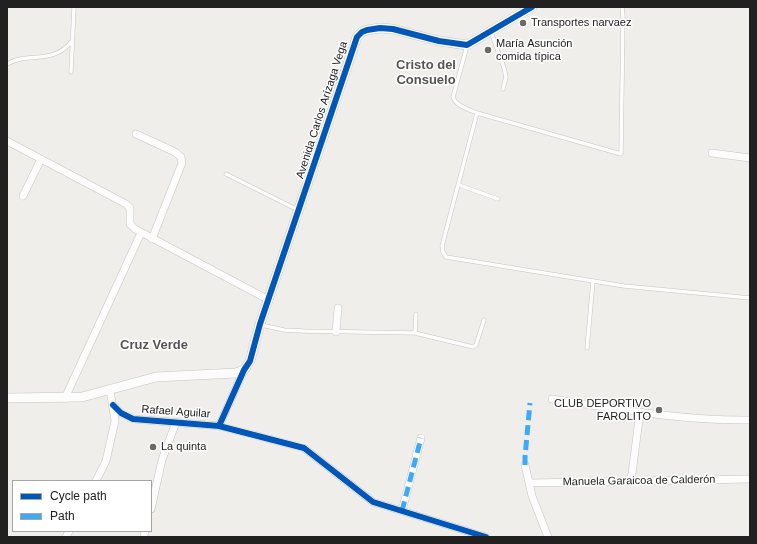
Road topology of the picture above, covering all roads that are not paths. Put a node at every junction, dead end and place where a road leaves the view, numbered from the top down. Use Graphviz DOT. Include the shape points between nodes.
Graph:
graph roads {
  1 [pos="74,7"];
  2 [pos="532,7"];
  3 [pos="622,7"];
  4 [pos="491,31"];
  5 [pos="72,41"];
  6 [pos="467,45"];
  7 [pos="7,64"];
  8 [pos="71,72"];
  9 [pos="503,89"];
  10 [pos="477,113"];
  11 [pos="136,134"];
  12 [pos="7,141"];
  13 [pos="712,153"];
  14 [pos="750,158"];
  15 [pos="41,159"];
  16 [pos="226,174"];
  17 [pos="459,185"];
  18 [pos="23,196"];
  19 [pos="498,199"];
  20 [pos="299,210"];
  21 [pos="140,232"];
  22 [pos="152,239"];
  23 [pos="593,281"];
  24 [pos="750,298"];
  25 [pos="269,300"];
  26 [pos="338,308"];
  27 [pos="416,314"];
  28 [pos="484,320"];
  29 [pos="260,324"];
  30 [pos="336,332"];
  31 [pos="415,333"];
  32 [pos="587,348"];
  33 [pos="244,370"];
  34 [pos="110,390"];
  35 [pos="7,398"];
  36 [pos="65,398"];
  37 [pos="552,399"];
  38 [pos="113,405"];
  39 [pos="640,412"];
  40 [pos="750,420"];
  41 [pos="176,422"];
  42 [pos="219,426"];
  43 [pos="421,438"];
  44 [pos="525,465"];
  45 [pos="750,479"];
  46 [pos="96,480"];
  47 [pos="631,480"];
  48 [pos="529,483"];
  49 [pos="152,505"];
  50 [pos="402,511"];
  51 [pos="486,537"];
  52 [pos="548,537"];
  1 -- 5 [label="lane"];
  2 -- 4 [label="street"];
  3 -- 10 [label="lane" via="621,154"];
  4 -- 6 [label="street"];
  4 -- 9 [label="lane" via="506,77"];
  5 -- 7 [label="lane" via="54,55 15,60"];
  5 -- 8 [label="lane"];
  6 -- 10 [label="lane" via="453,97 457,104"];
  6 -- 20 [label="street, Avenida Carlos Arízaga Vega" via="439,41 393,29 380,28 362,32 357,37"];
  10 -- 17 [label="lane"];
  11 -- 22 [label="street" via="175,152 181,157 182,163"];
  12 -- 15 [label="street"];
  13 -- 14 [label="street"];
  15 -- 18 [label="street"];
  15 -- 21 [label="street" via="126,204 130,208 130,224"];
  16 -- 20 [label="lane"];
  17 -- 19 [label="lane"];
  17 -- 23 [label="lane" via="442,246 446,257"];
  20 -- 25 [label="street, Avenida Carlos Arízaga Vega"];
  21 -- 22 [label="street"];
  21 -- 36 [label="street"];
  22 -- 25 [label="street"];
  23 -- 24 [label="lane"];
  23 -- 32 [label="lane"];
  25 -- 29 [label="street, Avenida Carlos Arízaga Vega"];
  26 -- 30 [label="street"];
  27 -- 31 [label="lane"];
  28 -- 31 [label="lane" via="476,345 473,347"];
  29 -- 30 [label="lane" via="284,330"];
  29 -- 33 [label="street, Avenida Carlos Arízaga Vega" via="250,361"];
  30 -- 31 [label="lane"];
  33 -- 34 [label="street" via="156,377"];
  33 -- 42 [label="street"];
  34 -- 36 [label="street"];
  34 -- 38 [label="street"];
  35 -- 36 [label="street"];
  37 -- 39 [label="street"];
  38 -- 41 [label="street, Rafael Aguilar" via="133,419"];
  38 -- 46 [label="street" via="116,421 106,461"];
  39 -- 40 [label="street"];
  39 -- 47 [label="street"];
  41 -- 42 [label="street, Rafael Aguilar"];
  41 -- 49 [label="street" via="162,460"];
  42 -- 50 [label="street, Rafael Aguilar" via="304,448 373,502"];
  43 -- 50 [label="street"];
  44 -- 48 [label="street"];
  45 -- 47 [label="street, Manuela Garaicoa de Calderón"];
  47 -- 48 [label="street, Manuela Garaicoa de Calderón"];
  48 -- 52 [label="street"];
  50 -- 51 [label="street, Rafael Aguilar"];
}
